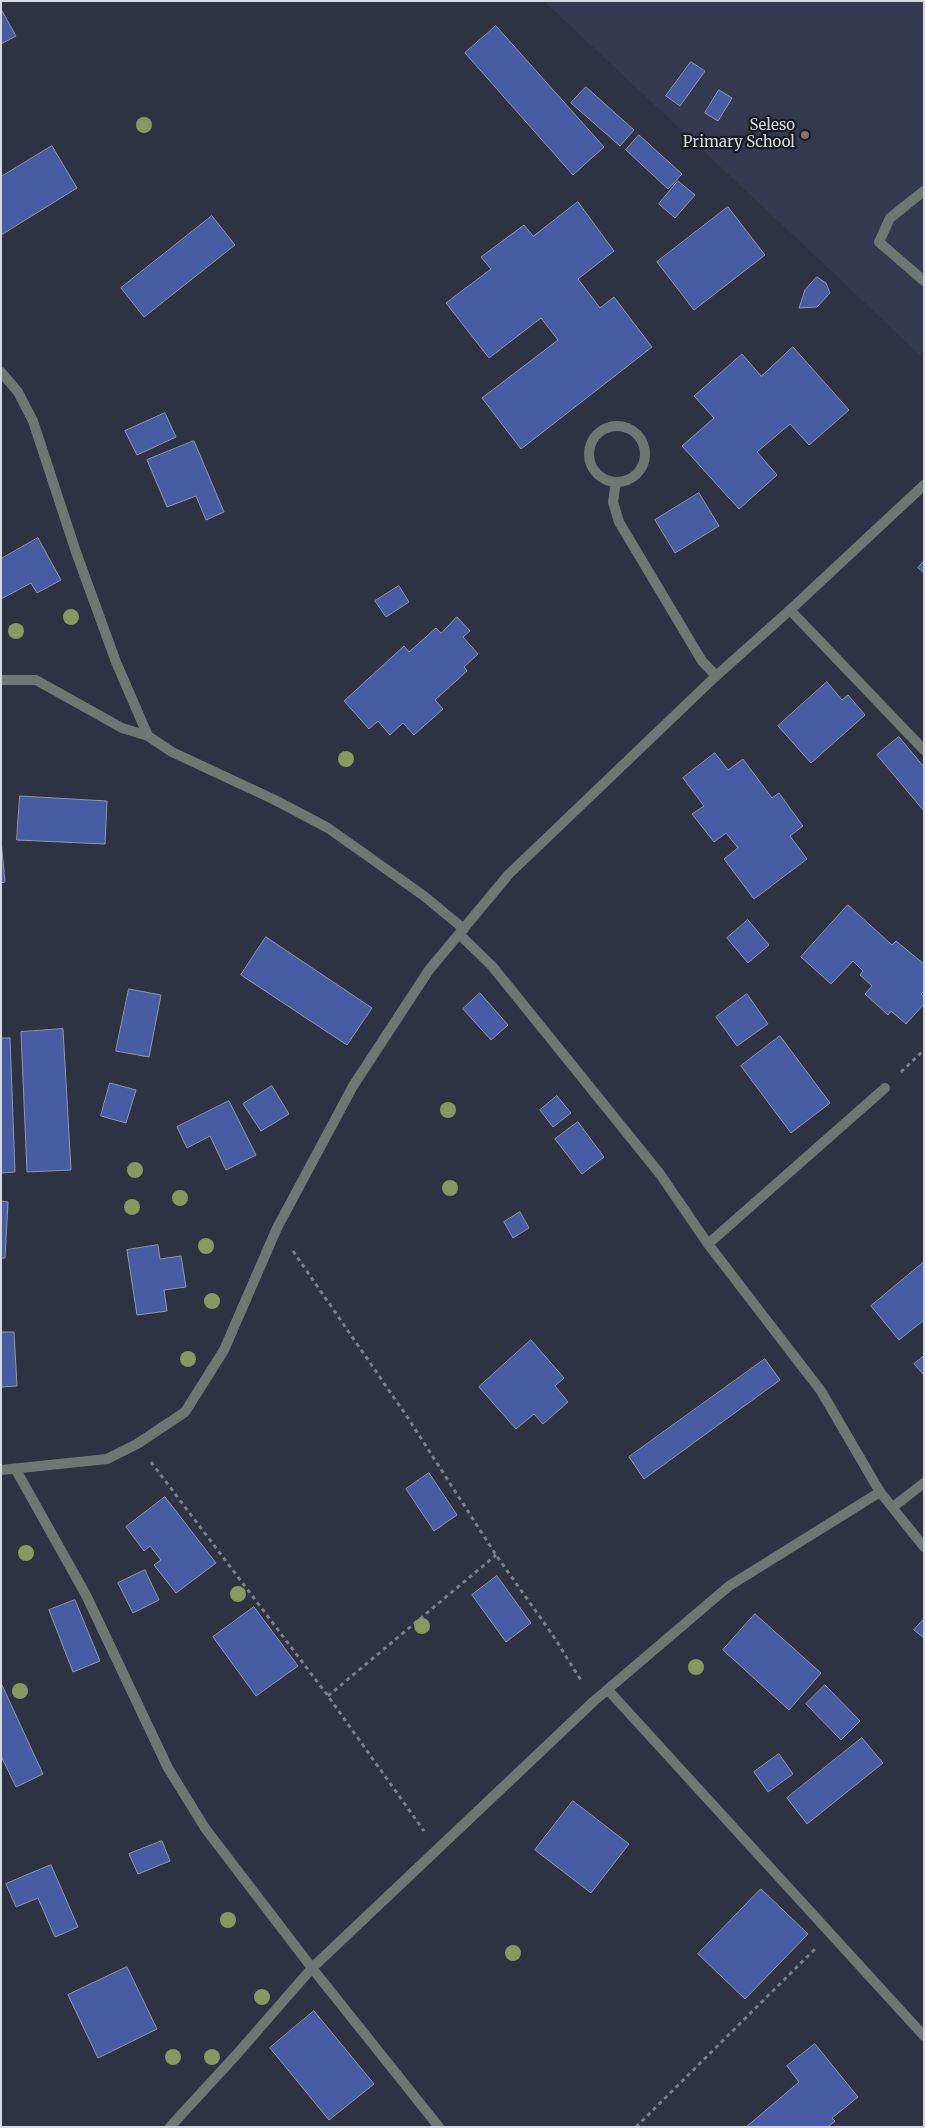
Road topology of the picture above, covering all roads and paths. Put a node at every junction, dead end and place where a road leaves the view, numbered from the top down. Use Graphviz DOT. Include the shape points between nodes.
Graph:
graph roads {
  1 [pos="924,191"];
  2 [pos="924,281"];
  3 [pos="1,372"];
  4 [pos="616,482"];
  5 [pos="924,485"];
  6 [pos="790,610"];
  7 [pos="716,676"];
  8 [pos="1,680"];
  9 [pos="148,736"];
  10 [pos="924,750"];
  11 [pos="461,932"];
  12 [pos="924,1050"];
  13 [pos="885,1088"];
  14 [pos="278,1228"];
  15 [pos="708,1244"];
  16 [pos="137,1444"];
  17 [pos="1,1470"];
  18 [pos="16,1470"];
  19 [pos="924,1483"];
  20 [pos="880,1492"];
  21 [pos="893,1507"];
  22 [pos="924,1547"];
  23 [pos="496,1556"];
  24 [pos="608,1690"];
  25 [pos="328,1696"];
  26 [pos="594,1701"];
  27 [pos="437,1850"];
  28 [pos="832,1933"];
  29 [pos="312,1968"];
  30 [pos="924,2036"];
  31 [pos="170,2127"];
  32 [pos="439,2127"];
  33 [pos="636,2127"];
  1 -- 2 [label="street" via="890,218 879,242"];
  3 -- 9 [label="street" via="18,392 33,421 79,561 116,662"];
  4 -- 4 [label="street" via="603,479 593,470 589,457 591,443 599,432 611,426 625,427 637,434 644,445 645,459 640,471 630,480"];
  4 -- 7 [label="street" via="613,502 618,522 702,661"];
  5 -- 6 [label="street"];
  6 -- 7 [label="street"];
  6 -- 10 [label="street"];
  7 -- 11 [label="street" via="509,874"];
  8 -- 9 [label="street" via="36,680 122,728"];
  9 -- 11 [label="street" via="172,752 328,828 424,896"];
  11 -- 14 [label="street" via="430,970 353,1086"];
  11 -- 15 [label="street" via="660,1174"];
  12 -- 13 [label="path"];
  13 -- 15 [label="street"];
  14 -- 16 [label="street" via="224,1350 185,1412"];
  14 -- 23 [label="path" via="408,1418"];
  15 -- 20 [label="street" via="821,1391"];
  16 -- 18 [label="street" via="107,1459"];
  16 -- 25 [label="path"];
  17 -- 18 [label="street"];
  18 -- 29 [label="street" via="86,1595 168,1768 205,1828"];
  19 -- 21 [label="street"];
  20 -- 21 [label="street"];
  20 -- 24 [label="street" via="728,1586"];
  21 -- 22 [label="street"];
  23 -- 25 [label="path"];
  23 -- 26 [label="path" via="552,1634"];
  24 -- 26 [label="street"];
  24 -- 28 [label="street"];
  25 -- 27 [label="path"];
  26 -- 27 [label="street"];
  27 -- 29 [label="street"];
  28 -- 30 [label="street"];
  28 -- 33 [label="path"];
  29 -- 31 [label="street"];
  29 -- 32 [label="street"];
}
